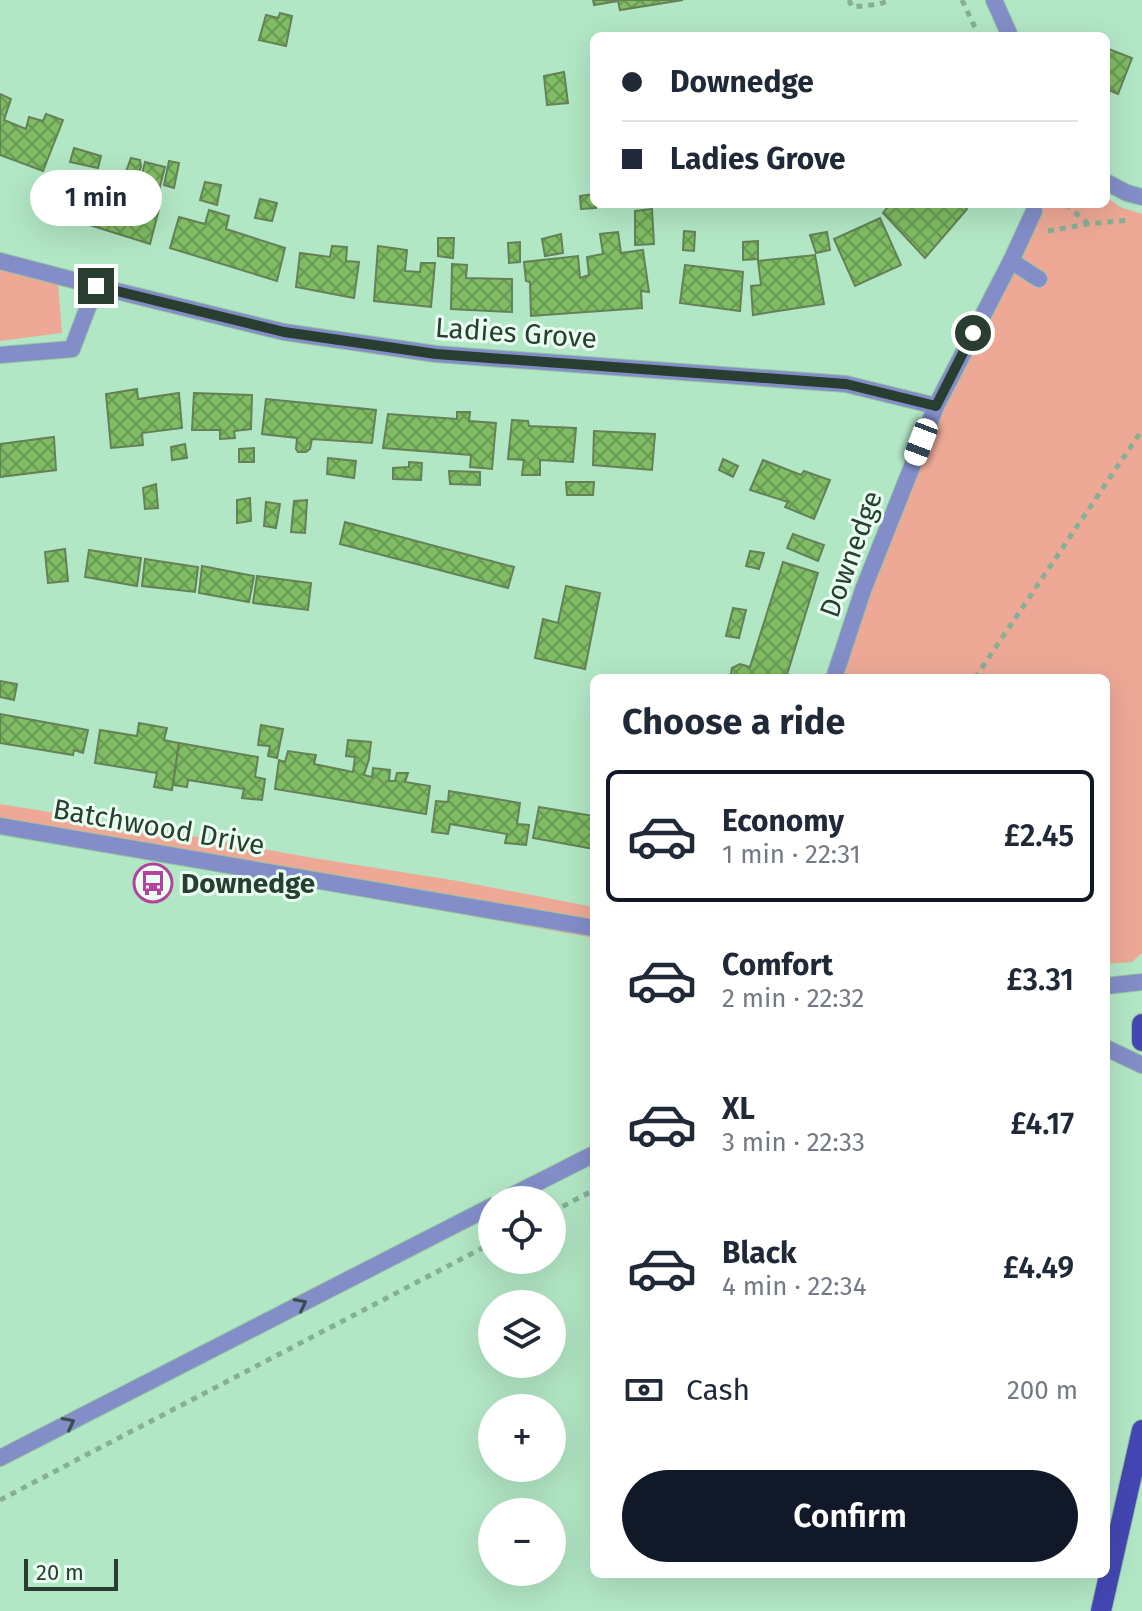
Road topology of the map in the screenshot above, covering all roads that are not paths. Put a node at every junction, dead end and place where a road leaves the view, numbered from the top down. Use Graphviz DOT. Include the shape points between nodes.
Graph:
graph roads {
  1 [pos="994,0"];
  2 [pos="1008,32"];
  3 [pos="1110,184"];
  4 [pos="1142,197"];
  5 [pos="1034,211"];
  6 [pos="0,261"];
  7 [pos="1011,261"];
  8 [pos="1039,279"];
  9 [pos="96,286"];
  10 [pos="0,355"];
  11 [pos="936,406"];
  12 [pos="835,674"];
  13 [pos="0,826"];
  14 [pos="590,927"];
  15 [pos="1142,982"];
  16 [pos="1110,986"];
  17 [pos="1142,1024"];
  18 [pos="1142,1041"];
  19 [pos="1110,1050"];
  20 [pos="1142,1065"];
  21 [pos="590,1156"];
  22 [pos="531,1186"];
  23 [pos="478,1213"];
  24 [pos="1142,1430"];
  25 [pos="0,1458"];
  26 [pos="1110,1571"];
  27 [pos="1108,1578"];
  28 [pos="1101,1611"];
  1 -- 2 [label="street"];
  3 -- 4 [label="street"];
  5 -- 7 [label="street, Downedge"];
  6 -- 9 [label="street, Ladies Grove"];
  7 -- 8 [label="street"];
  7 -- 11 [label="street, Downedge"];
  9 -- 10 [label="street" via="72,349"];
  9 -- 11 [label="street, Ladies Grove" via="284,332 436,354 846,384"];
  11 -- 12 [label="street, Downedge"];
  13 -- 14 [label="street, Batchwood Drive"];
  15 -- 16 [label="street"];
  17 -- 18 [label="main road"];
  19 -- 20 [label="street"];
  21 -- 22 [label="street"];
  25 -- 23 [label="street, one-way"];
  24 -- 26 [label="main road"];
  27 -- 28 [label="main road"];
}
